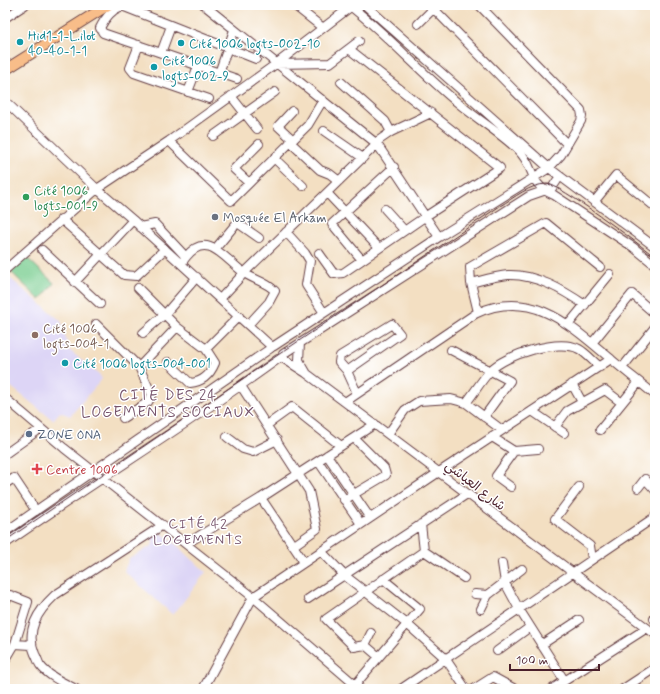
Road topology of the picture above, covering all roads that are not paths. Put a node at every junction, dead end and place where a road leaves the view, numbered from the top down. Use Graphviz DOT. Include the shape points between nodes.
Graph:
graph roads {
  1 [pos="25,5"];
  2 [pos="108,5"];
  3 [pos="204,5"];
  4 [pos="294,5"];
  5 [pos="351,5"];
  6 [pos="364,5"];
  7 [pos="478,5"];
  8 [pos="434,6"];
  9 [pos="5,18"];
  10 [pos="418,24"];
  11 [pos="171,26"];
  12 [pos="323,28"];
  13 [pos="234,30"];
  14 [pos="359,42"];
  15 [pos="138,45"];
  16 [pos="228,48"];
  17 [pos="349,49"];
  18 [pos="161,53"];
  19 [pos="256,59"];
  20 [pos="276,64"];
  21 [pos="198,66"];
  22 [pos="5,70"];
  23 [pos="219,73"];
  24 [pos="237,79"];
  25 [pos="341,82"];
  26 [pos="188,92"];
  27 [pos="275,92"];
  28 [pos="231,96"];
  29 [pos="209,99"];
  30 [pos="323,100"];
  31 [pos="5,101"];
  32 [pos="292,111"];
  33 [pos="431,113"];
  34 [pos="244,114"];
  35 [pos="257,129"];
  36 [pos="324,131"];
  37 [pos="391,132"];
  38 [pos="213,136"];
  39 [pos="169,141"];
  40 [pos="292,141"];
  41 [pos="376,143"];
  42 [pos="259,144"];
  43 [pos="568,144"];
  44 [pos="274,158"];
  45 [pos="363,158"];
  46 [pos="394,167"];
  47 [pos="549,168"];
  48 [pos="560,176"];
  49 [pos="534,178"];
  50 [pos="339,181"];
  51 [pos="249,183"];
  52 [pos="303,186"];
  53 [pos="97,189"];
  54 [pos="544,191"];
  55 [pos="327,193"];
  56 [pos="594,202"];
  57 [pos="655,207"];
  58 [pos="385,209"];
  59 [pos="345,212"];
  60 [pos="426,216"];
  61 [pos="61,219"];
  62 [pos="133,220"];
  63 [pos="140,227"];
  64 [pos="404,230"];
  65 [pos="286,232"];
  66 [pos="440,237"];
  67 [pos="259,238"];
  68 [pos="655,247"];
  69 [pos="216,248"];
  70 [pos="379,248"];
  71 [pos="165,249"];
  72 [pos="42,250"];
  73 [pos="318,253"];
  74 [pos="101,254"];
  75 [pos="184,260"];
  76 [pos="362,260"];
  77 [pos="655,265"];
  78 [pos="600,267"];
  79 [pos="5,270"];
  80 [pos="244,273"];
  81 [pos="610,274"];
  82 [pos="196,277"];
  83 [pos="75,282"];
  84 [pos="471,282"];
  85 [pos="138,288"];
  86 [pos="220,299"];
  87 [pos="100,304"];
  88 [pos="585,305"];
  89 [pos="478,312"];
  90 [pos="324,313"];
  91 [pos="164,314"];
  92 [pos="655,314"];
  93 [pos="239,316"];
  94 [pos="96,324"];
  95 [pos="248,325"];
  96 [pos="568,325"];
  97 [pos="177,327"];
  98 [pos="655,327"];
  99 [pos="143,333"];
  100 [pos="593,342"];
  101 [pos="300,343"];
  102 [pos="273,347"];
  103 [pos="206,349"];
  104 [pos="451,350"];
  105 [pos="281,357"];
  106 [pos="611,359"];
  107 [pos="168,362"];
  108 [pos="139,367"];
  109 [pos="600,367"];
  110 [pos="622,368"];
  111 [pos="490,370"];
  112 [pos="306,372"];
  113 [pos="347,372"];
  114 [pos="639,382"];
  115 [pos="572,384"];
  116 [pos="241,386"];
  117 [pos="654,391"];
  118 [pos="357,393"];
  119 [pos="5,398"];
  120 [pos="345,402"];
  121 [pos="582,402"];
  122 [pos="466,403"];
  123 [pos="622,403"];
  124 [pos="532,410"];
  125 [pos="484,417"];
  126 [pos="123,418"];
  127 [pos="267,424"];
  128 [pos="375,424"];
  129 [pos="555,426"];
  130 [pos="40,429"];
  131 [pos="502,430"];
  132 [pos="600,430"];
  133 [pos="564,432"];
  134 [pos="388,434"];
  135 [pos="492,436"];
  136 [pos="227,437"];
  137 [pos="354,438"];
  138 [pos="277,440"];
  139 [pos="341,446"];
  140 [pos="538,449"];
  141 [pos="514,451"];
  142 [pos="5,454"];
  143 [pos="327,455"];
  144 [pos="318,461"];
  145 [pos="94,470"];
  146 [pos="439,472"];
  147 [pos="299,473"];
  148 [pos="102,478"];
  149 [pos="5,484"];
  150 [pos="511,487"];
  151 [pos="579,487"];
  152 [pos="638,488"];
  153 [pos="655,490"];
  154 [pos="353,493"];
  155 [pos="467,494"];
  156 [pos="261,498"];
  157 [pos="344,500"];
  158 [pos="36,510"];
  159 [pos="655,517"];
  160 [pos="370,518"];
  161 [pos="361,524"];
  162 [pos="420,524"];
  163 [pos="163,526"];
  164 [pos="5,532"];
  165 [pos="5,544"];
  166 [pos="186,544"];
  167 [pos="293,546"];
  168 [pos="321,551"];
  169 [pos="424,551"];
  170 [pos="592,559"];
  171 [pos="304,562"];
  172 [pos="502,563"];
  173 [pos="522,569"];
  174 [pos="572,573"];
  175 [pos="344,575"];
  176 [pos="464,578"];
  177 [pos="383,579"];
  178 [pos="505,583"];
  179 [pos="365,591"];
  180 [pos="475,594"];
  181 [pos="488,595"];
  182 [pos="253,597"];
  183 [pos="308,599"];
  184 [pos="5,601"];
  185 [pos="481,609"];
  186 [pos="519,609"];
  187 [pos="579,620"];
  188 [pos="408,624"];
  189 [pos="530,627"];
  190 [pos="647,628"];
  191 [pos="370,633"];
  192 [pos="655,634"];
  193 [pos="15,644"];
  194 [pos="31,645"];
  195 [pos="365,645"];
  196 [pos="541,645"];
  197 [pos="497,651"];
  198 [pos="379,657"];
  199 [pos="445,658"];
  200 [pos="5,662"];
  201 [pos="655,668"];
  202 [pos="564,680"];
  203 [pos="357,687"];
  204 [pos="515,688"];
  205 [pos="76,689"];
  206 [pos="202,689"];
  207 [pos="401,689"];
  208 [pos="466,689"];
  209 [pos="474,689"];
  210 [pos="552,689"];
  211 [pos="623,689"];
  1 -- 9 [label="street"];
  2 -- 22 [label="main road"];
  3 -- 13 [label="street"];
  4 -- 12 [label="street"];
  5 -- 12 [label="street"];
  5 -- 49 [label="street" via="458,103 517,149 526,160"];
  6 -- 47 [label="street"];
  7 -- 43 [label="street" via="581,110 581,122"];
  8 -- 10 [label="street"];
  8 -- 43 [label="street"];
  11 -- 15 [label="street" via="122,6 104,18 100,28 102,32"];
  11 -- 16 [label="street"];
  11 -- 18 [label="street"];
  12 -- 20 [label="street"];
  13 -- 16 [label="street"];
  13 -- 20 [label="street"];
  14 -- 17 [label="street"];
  15 -- 18 [label="street"];
  15 -- 26 [label="street" via="130,68 134,73"];
  16 -- 19 [label="street"];
  16 -- 23 [label="street"];
  17 -- 20 [label="street" via="330,63"];
  17 -- 33 [label="street"];
  18 -- 21 [label="street"];
  20 -- 28 [label="street"];
  20 -- 30 [label="street"];
  21 -- 23 [label="street"];
  21 -- 26 [label="street"];
  23 -- 24 [label="street"];
  25 -- 37 [label="street" via="385,121"];
  26 -- 29 [label="street"];
  27 -- 34 [label="street"];
  28 -- 34 [label="street"];
  28 -- 39 [label="street"];
  30 -- 40 [label="street" via="308,125"];
  30 -- 41 [label="street"];
  31 -- 53 [label="street"];
  32 -- 40 [label="street" via="278,126"];
  33 -- 37 [label="street"];
  33 -- 60 [label="street" via="500,168"];
  34 -- 35 [label="street"];
  34 -- 38 [label="street"];
  36 -- 45 [label="street"];
  37 -- 41 [label="street"];
  39 -- 51 [label="street" via="231,200"];
  39 -- 53 [label="street"];
  40 -- 44 [label="street"];
  40 -- 50 [label="street" via="320,170"];
  41 -- 45 [label="street"];
  41 -- 46 [label="street"];
  42 -- 51 [label="street" via="234,169"];
  43 -- 47 [label="street"];
  44 -- 51 [label="street"];
  44 -- 52 [label="street"];
  45 -- 50 [label="street"];
  46 -- 59 [label="street"];
  46 -- 60 [label="street"];
  47 -- 48 [label="street"];
  47 -- 49 [label="street"];
  48 -- 54 [label="street" via="552,188"];
  48 -- 56 [label="street"];
  49 -- 54 [label="street"];
  49 -- 66 [label="street"];
  50 -- 55 [label="street"];
  53 -- 61 [label="street"];
  53 -- 62 [label="street"];
  54 -- 77 [label="street" via="633,247"];
  54 -- 101 [label="street" via="528,196"];
  55 -- 59 [label="street"];
  55 -- 65 [label="street"];
  56 -- 57 [label="street" via="616,175"];
  56 -- 68 [label="street"];
  58 -- 64 [label="street"];
  59 -- 70 [label="street"];
  59 -- 76 [label="street" via="332,224"];
  60 -- 64 [label="street"];
  60 -- 66 [label="street"];
  61 -- 74 [label="street"];
  61 -- 79 [label="street"];
  62 -- 63 [label="street"];
  62 -- 74 [label="street"];
  63 -- 71 [label="street"];
  63 -- 75 [label="street" via="155,224"];
  64 -- 70 [label="street"];
  65 -- 80 [label="street"];
  65 -- 90 [label="street" via="306,253 310,261 306,285"];
  66 -- 90 [label="street"];
  67 -- 69 [label="street" via="239,224 235,225"];
  69 -- 75 [label="street" via="202,246 192,250"];
  69 -- 80 [label="street"];
  70 -- 76 [label="street"];
  71 -- 74 [label="street" via="136,276 124,275"];
  71 -- 75 [label="street"];
  72 -- 83 [label="street"];
  73 -- 76 [label="street" via="334,274 343,273"];
  74 -- 83 [label="street"];
  75 -- 82 [label="street"];
  78 -- 84 [label="street" via="546,223 470,267"];
  80 -- 86 [label="street"];
  80 -- 95 [label="street" via="271,286 275,291 270,302"];
  81 -- 88 [label="street"];
  82 -- 86 [label="street"];
  82 -- 91 [label="street"];
  83 -- 87 [label="street"];
  84 -- 88 [label="street" via="508,275 524,277 560,289"];
  84 -- 89 [label="street"];
  85 -- 91 [label="street"];
  86 -- 93 [label="street"];
  88 -- 96 [label="street"];
  89 -- 96 [label="street" via="498,306 519,305 551,313"];
  89 -- 118 [label="street"];
  90 -- 102 [label="street"];
  91 -- 97 [label="street"];
  91 -- 99 [label="street"];
  92 -- 100 [label="street" via="632,294"];
  93 -- 95 [label="street"];
  93 -- 103 [label="street"];
  94 -- 108 [label="street"];
  95 -- 102 [label="street"];
  96 -- 100 [label="street"];
  97 -- 103 [label="street"];
  97 -- 108 [label="street"];
  98 -- 110 [label="street"];
  100 -- 106 [label="street"];
  101 -- 105 [label="street"];
  101 -- 112 [label="street" via="299,360"];
  102 -- 105 [label="street, شارع العياشي" via="282,348"];
  102 -- 105 [label="street" via="270,355 273,358"];
  102 -- 145 [label="street"];
  103 -- 107 [label="street" via="215,363 210,374 198,382 190,383"];
  104 -- 111 [label="street"];
  105 -- 112 [label="street, شارع العياشي"];
  105 -- 116 [label="street"];
  106 -- 109 [label="street"];
  106 -- 110 [label="street"];
  108 -- 126 [label="street" via="152,395 148,402"];
  109 -- 111 [label="street" via="578,348 550,346 513,356"];
  109 -- 115 [label="street"];
  110 -- 114 [label="street"];
  111 -- 122 [label="street"];
  111 -- 125 [label="street" via="510,381"];
  112 -- 120 [label="street, شارع العياشي"];
  113 -- 113 [label="street" via="339,362 340,356 392,324 400,334"];
  113 -- 118 [label="street"];
  114 -- 117 [label="street"];
  114 -- 123 [label="street"];
  115 -- 121 [label="street"];
  115 -- 124 [label="street"];
  116 -- 127 [label="street"];
  116 -- 148 [label="street"];
  118 -- 120 [label="street"];
  119 -- 130 [label="street"];
  120 -- 128 [label="street, شارع العياشي"];
  121 -- 123 [label="street" via="605,390"];
  121 -- 129 [label="street" via="567,410"];
  122 -- 125 [label="street"];
  122 -- 134 [label="street" via="450,400 418,401 405,410"];
  123 -- 132 [label="street"];
  124 -- 129 [label="street"];
  124 -- 131 [label="street"];
  125 -- 131 [label="street"];
  127 -- 138 [label="street"];
  127 -- 139 [label="street" via="292,407"];
  128 -- 134 [label="street, شارع العياشي"];
  128 -- 137 [label="street"];
  129 -- 133 [label="street"];
  130 -- 142 [label="street"];
  130 -- 145 [label="street"];
  131 -- 135 [label="street"];
  134 -- 146 [label="street, شارع العياشي"];
  135 -- 141 [label="street"];
  135 -- 146 [label="street"];
  136 -- 138 [label="street" via="243,449 253,452"];
  137 -- 139 [label="street"];
  137 -- 154 [label="street" via="384,468 386,475"];
  138 -- 147 [label="street"];
  139 -- 143 [label="street"];
  140 -- 141 [label="street"];
  141 -- 150 [label="street" via="496,476"];
  143 -- 144 [label="street"];
  143 -- 154 [label="street"];
  144 -- 147 [label="street"];
  144 -- 157 [label="street"];
  145 -- 148 [label="street"];
  145 -- 158 [label="street"];
  146 -- 155 [label="street, شارع العياشي"];
  146 -- 160 [label="street"];
  147 -- 156 [label="street"];
  147 -- 167 [label="street" via="309,491 317,529"];
  148 -- 163 [label="street"];
  148 -- 165 [label="street"];
  149 -- 158 [label="street" via="14,478"];
  151 -- 170 [label="street" via="555,519 590,546"];
  152 -- 153 [label="street" via="645,479"];
  154 -- 157 [label="street"];
  154 -- 160 [label="street"];
  155 -- 162 [label="street"];
  155 -- 174 [label="street, شارع العياشي"];
  156 -- 166 [label="street"];
  156 -- 167 [label="street"];
  157 -- 161 [label="street"];
  158 -- 164 [label="street"];
  159 -- 170 [label="street"];
  160 -- 161 [label="street"];
  161 -- 168 [label="street"];
  162 -- 169 [label="street"];
  162 -- 175 [label="street"];
  163 -- 166 [label="street"];
  163 -- 194 [label="street" via="55,594 43,606 34,621"];
  166 -- 182 [label="street"];
  167 -- 171 [label="street"];
  168 -- 171 [label="street"];
  168 -- 175 [label="street"];
  169 -- 176 [label="street"];
  169 -- 177 [label="street"];
  170 -- 174 [label="street"];
  171 -- 182 [label="street"];
  172 -- 178 [label="street"];
  173 -- 178 [label="street"];
  174 -- 186 [label="street"];
  174 -- 190 [label="street, شارع العياشي"];
  175 -- 179 [label="street"];
  175 -- 183 [label="street"];
  177 -- 179 [label="street"];
  177 -- 188 [label="street" via="420,609"];
  178 -- 181 [label="street"];
  178 -- 186 [label="street"];
  179 -- 188 [label="street"];
  179 -- 195 [label="street" via="326,619 354,647"];
  180 -- 181 [label="street"];
  181 -- 185 [label="street"];
  182 -- 203 [label="street"];
  182 -- 206 [label="street"];
  184 -- 193 [label="street" via="10,595 28,602"];
  186 -- 189 [label="street"];
  186 -- 199 [label="street"];
  187 -- 196 [label="street"];
  188 -- 198 [label="street"];
  188 -- 199 [label="street"];
  189 -- 196 [label="street"];
  189 -- 197 [label="street"];
  190 -- 192 [label="street, شارع العياشي"];
  190 -- 202 [label="street"];
  191 -- 195 [label="street"];
  193 -- 194 [label="street"];
  193 -- 200 [label="street"];
  194 -- 205 [label="street" via="40,665 55,678"];
  195 -- 198 [label="street"];
  196 -- 202 [label="street"];
  198 -- 203 [label="street"];
  199 -- 207 [label="street"];
  199 -- 208 [label="street"];
  201 -- 211 [label="street"];
  202 -- 210 [label="street"];
  204 -- 209 [label="street" via="493,677"];
}
